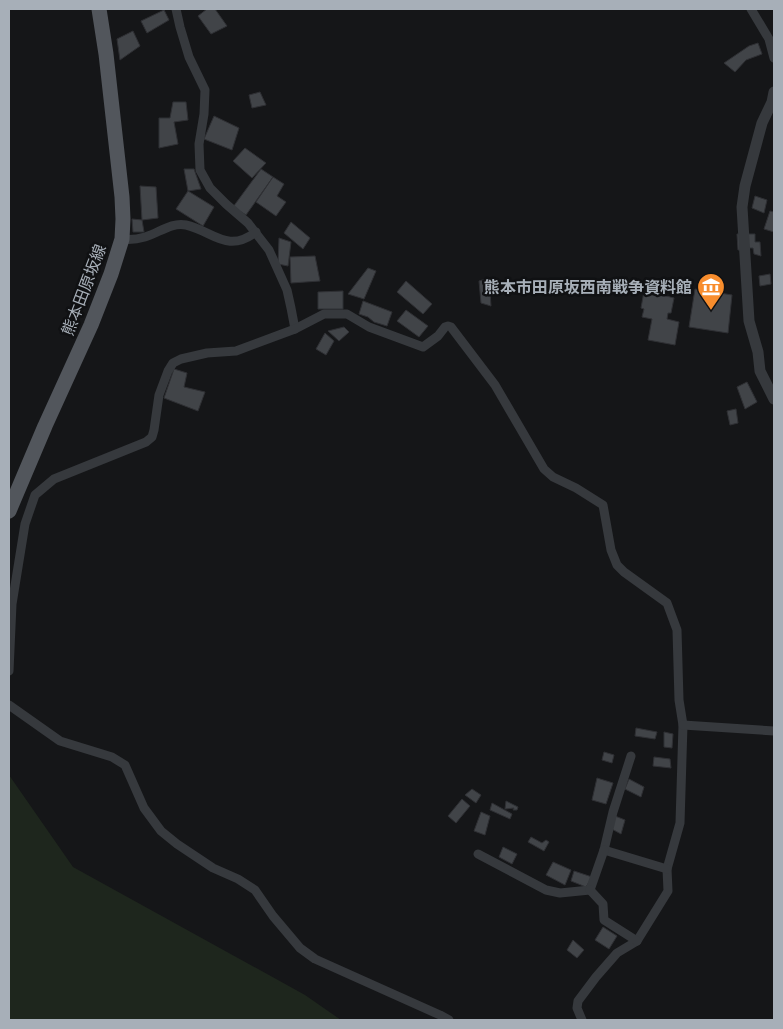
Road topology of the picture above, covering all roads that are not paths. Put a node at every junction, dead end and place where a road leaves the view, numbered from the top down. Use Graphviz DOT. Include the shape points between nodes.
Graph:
graph roads {
  1 [pos="98,9"];
  2 [pos="176,9"];
  3 [pos="751,9"];
  4 [pos="774,58"];
  5 [pos="774,92"];
  6 [pos="256,232"];
  7 [pos="122,239"];
  8 [pos="295,329"];
  9 [pos="774,399"];
  10 [pos="9,511"];
  11 [pos="9,671"];
  12 [pos="9,705"];
  13 [pos="683,725"];
  14 [pos="774,731"];
  15 [pos="631,756"];
  16 [pos="604,850"];
  17 [pos="478,854"];
  18 [pos="667,869"];
  19 [pos="590,890"];
  20 [pos="637,942"];
  21 [pos="449,1020"];
  22 [pos="582,1020"];
  1 -- 7 [label="main road, 熊本田原坂線" via="122,197"];
  2 -- 6 [label="street" via="189,57 205,90 199,144 200,170 210,188"];
  3 -- 4 [label="street" via="769,39"];
  5 -- 9 [label="street" via="762,123 742,207 749,321 760,371"];
  6 -- 7 [label="street" via="237,241 225,241 185,225 173,225 146,237"];
  6 -- 8 [label="street" via="269,250 287,290"];
  7 -- 10 [label="main road, 熊本田原坂線" via="91,325"];
  8 -- 11 [label="street" via="236,351 207,353 173,363 158,395 152,437 54,479 36,495 25,524 12,604"];
  8 -- 13 [label="street" via="324,314 347,314 369,327 424,348 446,327 451,328 494,384 544,469 603,505 617,565 667,603 677,630"];
  12 -- 21 [label="street" via="60,741 112,757 125,765 144,808 161,831 213,868 255,890 300,948 315,959"];
  13 -- 14 [label="street"];
  13 -- 18 [label="street" via="680,823"];
  15 -- 16 [label="street" via="612,812"];
  16 -- 18 [label="street"];
  16 -- 19 [label="street"];
  17 -- 19 [label="street" via="546,890 560,893"];
  18 -- 20 [label="street" via="668,891"];
  19 -- 20 [label="street" via="603,904 604,920"];
  20 -- 22 [label="street" via="617,953 578,1002"];
}
